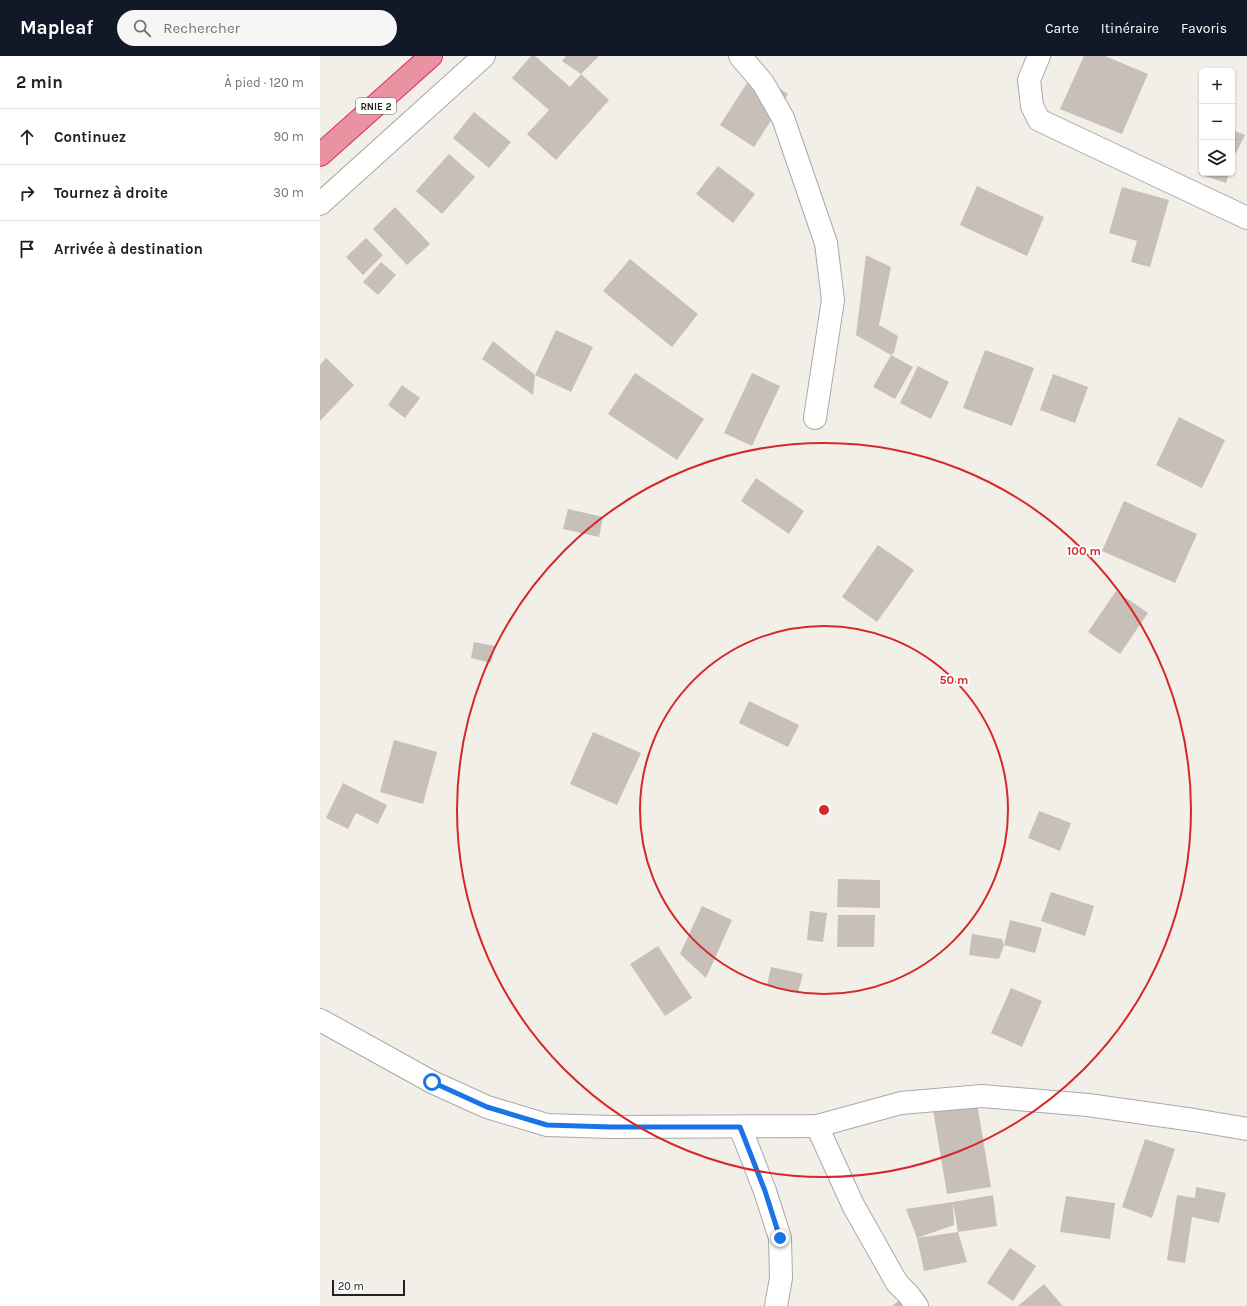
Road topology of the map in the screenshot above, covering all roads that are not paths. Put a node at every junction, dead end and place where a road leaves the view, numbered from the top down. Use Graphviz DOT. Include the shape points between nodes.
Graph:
graph roads {
  1 [pos="431,56"];
  2 [pos="484,56"];
  3 [pos="740,56"];
  4 [pos="1039,56"];
  5 [pos="320,155"];
  6 [pos="320,204"];
  7 [pos="1247,218"];
  8 [pos="815,418"];
  9 [pos="320,1020"];
  10 [pos="817,1126"];
  11 [pos="740,1127"];
  12 [pos="1247,1129"];
  13 [pos="776,1306"];
  14 [pos="917,1306"];
  1 -- 5 [label="highway, RNIE 2 / RNIE 2"];
  2 -- 6 [label="street"];
  3 -- 8 [label="street" via="763,83 783,118 826,243 833,300"];
  4 -- 7 [label="street" via="1029,80 1032,106 1039,120"];
  9 -- 11 [label="street" via="432,1082 487,1107 547,1125"];
  10 -- 11 [label="street"];
  10 -- 12 [label="street" via="901,1103 982,1096 1088,1105"];
  10 -- 14 [label="street" via="853,1204 897,1283"];
  11 -- 13 [label="street" via="780,1238 781,1278"];
}
